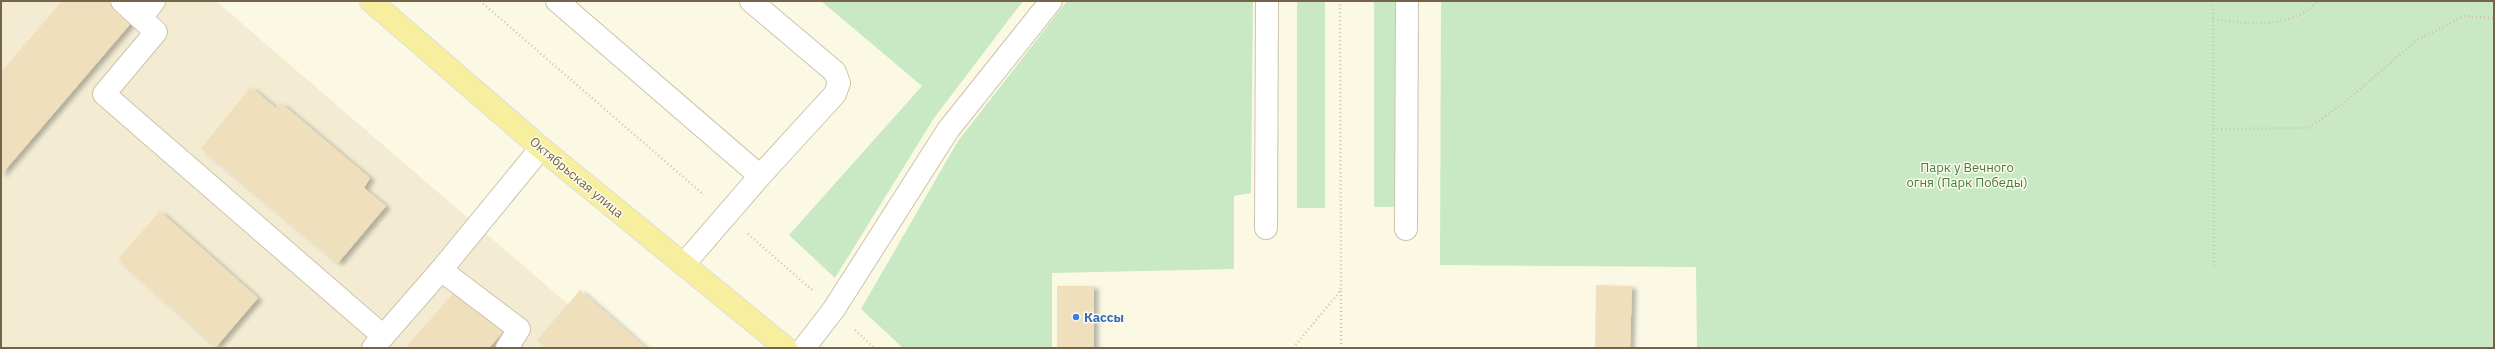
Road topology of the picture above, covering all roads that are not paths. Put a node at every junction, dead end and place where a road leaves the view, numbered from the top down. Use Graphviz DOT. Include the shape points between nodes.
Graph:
graph roads {
  1 [pos="122,1"];
  2 [pos="371,1"];
  3 [pos="557,1"];
  4 [pos="751,1"];
  5 [pos="1051,1"];
  6 [pos="1267,1"];
  7 [pos="1407,1"];
  8 [pos="147,9"];
  9 [pos="541,148"];
  10 [pos="760,176"];
  11 [pos="1266,228"];
  12 [pos="1406,229"];
  13 [pos="684,264"];
  14 [pos="441,270"];
  15 [pos="378,342"];
  16 [pos="507,348"];
  17 [pos="786,348"];
  18 [pos="804,348"];
  1 -- 8 [label="lane"];
  2 -- 9 [label="main road, Октябрьская улица"];
  3 -- 10 [label="lane"];
  4 -- 10 [label="lane" via="835,72 839,83 835,94"];
  5 -- 18 [label="lane" via="948,130 834,309"];
  6 -- 11 [label="lane"];
  7 -- 12 [label="lane"];
  8 -- 15 [label="lane" via="156,32 104,94"];
  9 -- 13 [label="main road, Октябрьская улица"];
  9 -- 14 [label="lane"];
  10 -- 13 [label="lane"];
  13 -- 17 [label="main road, Октябрьская улица"];
  14 -- 15 [label="lane"];
  14 -- 16 [label="lane" via="519,329"];
}
